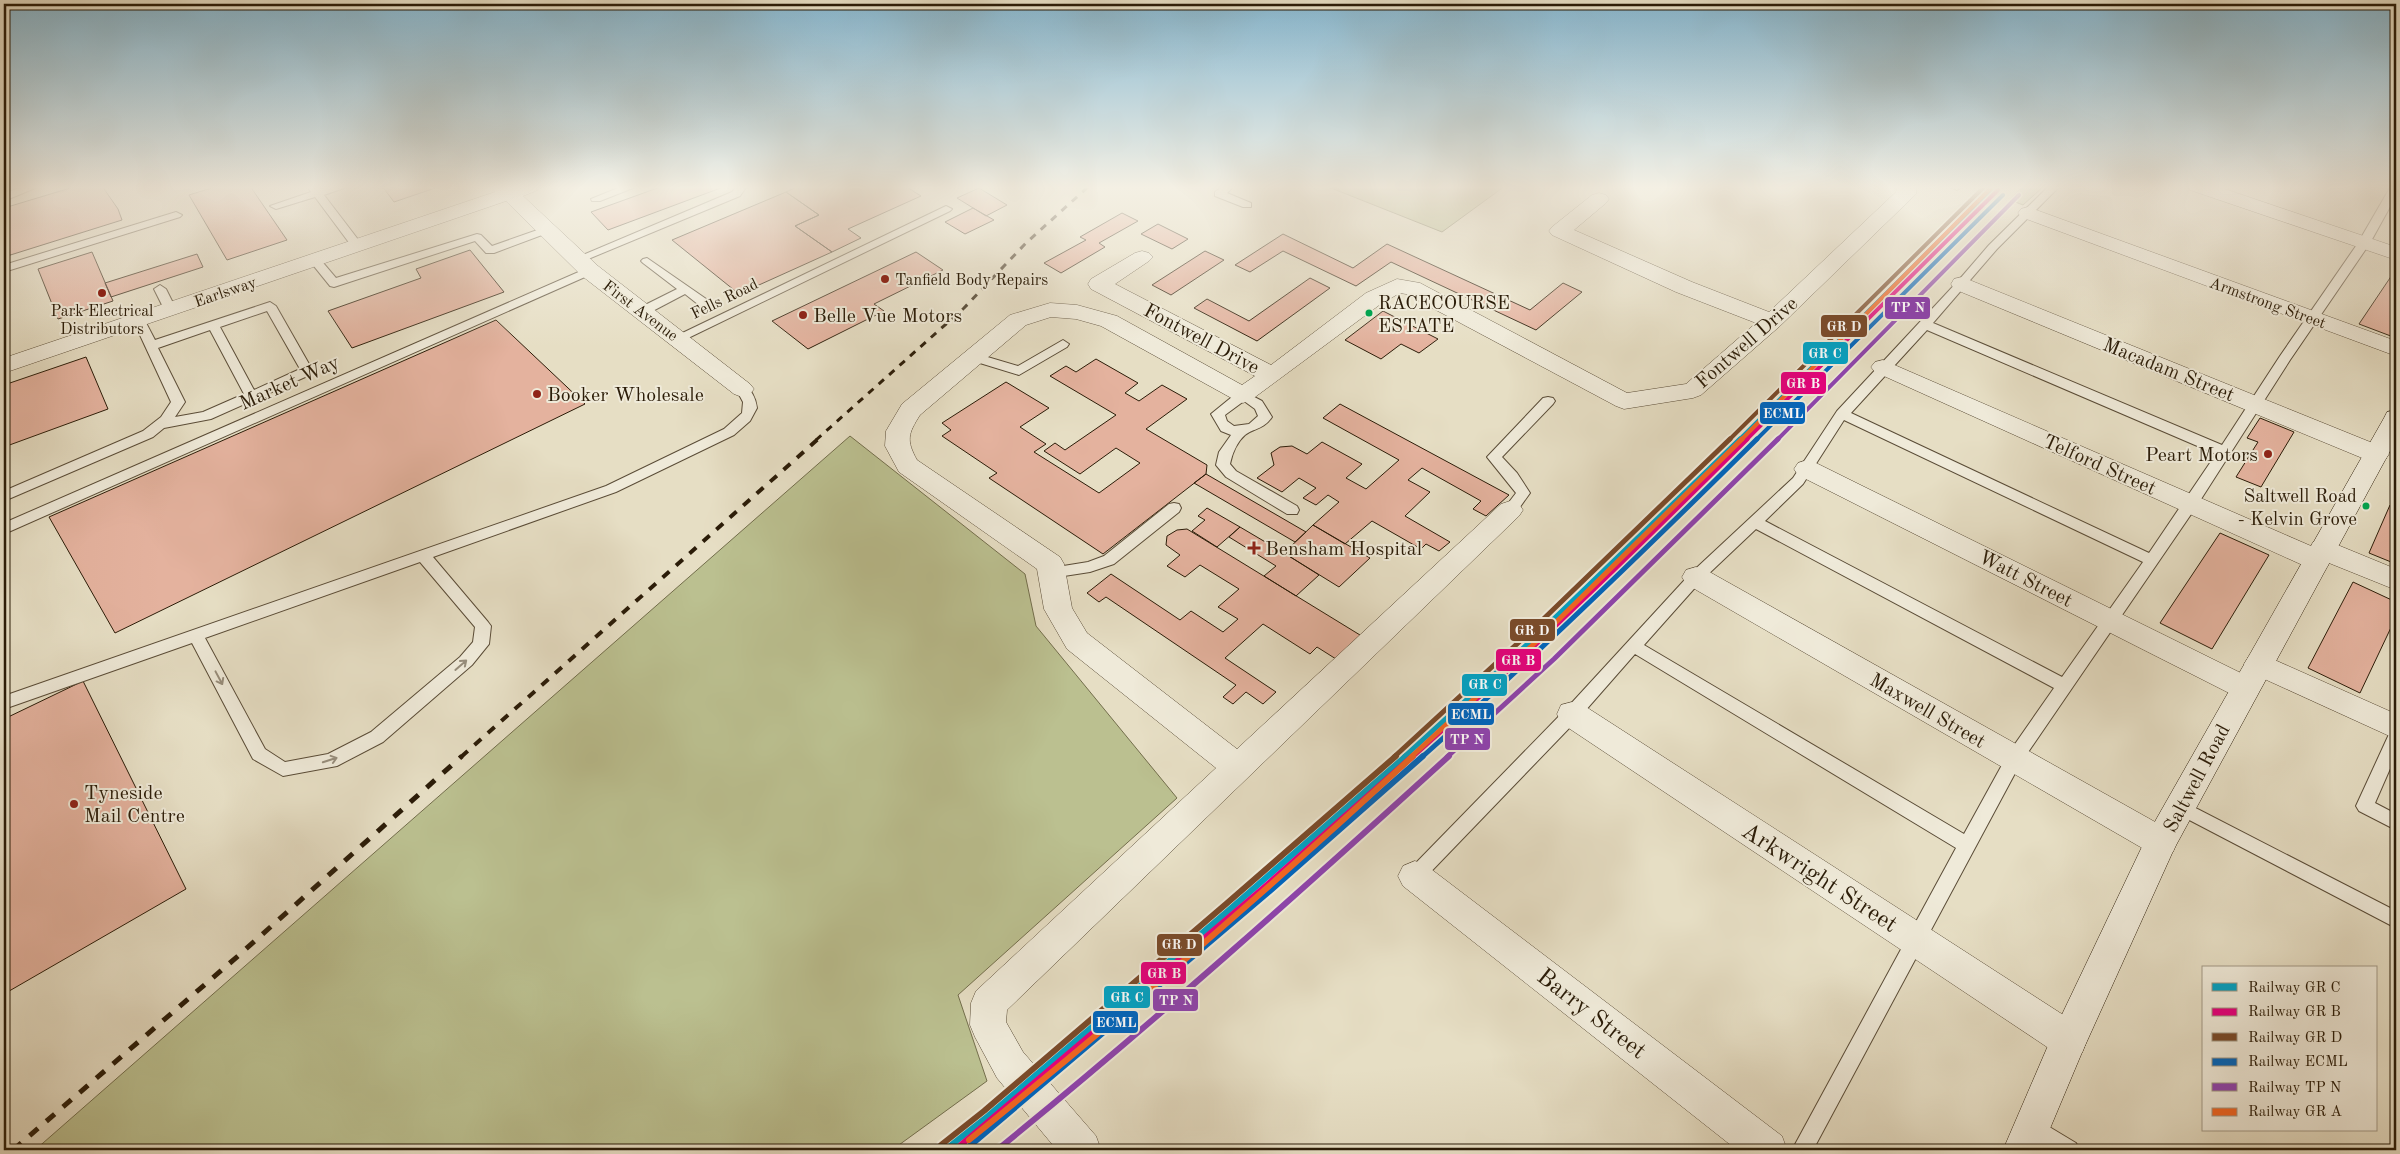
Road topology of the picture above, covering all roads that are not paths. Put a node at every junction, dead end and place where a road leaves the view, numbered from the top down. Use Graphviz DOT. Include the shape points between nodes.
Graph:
graph roads {
  1 [pos="95,240"];
  2 [pos="352,240"];
  3 [pos="372,240"];
  4 [pos="468,240"];
  5 [pos="480,240"];
  6 [pos="520,240"];
  7 [pos="556,240"];
  8 [pos="637,240"];
  9 [pos="880,240"];
  10 [pos="1581,240"];
  11 [pos="1858,240"];
  12 [pos="2000,240"];
  13 [pos="2101,240"];
  14 [pos="2355,240"];
  15 [pos="2366,240"];
  16 [pos="2364,243"];
  17 [pos="356,246"];
  18 [pos="2396,254"];
  19 [pos="1142,257"];
  20 [pos="316,260"];
  21 [pos="647,261"];
  22 [pos="583,265"];
  23 [pos="4,269"];
  24 [pos="1962,284"];
  25 [pos="160,290"];
  26 [pos="686,290"];
  27 [pos="708,306"];
  28 [pos="170,309"];
  29 [pos="643,311"];
  30 [pos="2312,318"];
  31 [pos="139,320"];
  32 [pos="1772,321"];
  33 [pos="1924,324"];
  34 [pos="213,325"];
  35 [pos="678,338"];
  36 [pos="1063,344"];
  37 [pos="151,346"];
  38 [pos="2396,349"];
  39 [pos="974,357"];
  40 [pos="4,366"];
  41 [pos="1884,367"];
  42 [pos="1272,375"];
  43 [pos="742,389"];
  44 [pos="1243,395"];
  45 [pos="250,396"];
  46 [pos="1548,401"];
  47 [pos="2255,404"];
  48 [pos="1842,414"];
  49 [pos="2396,418"];
  50 [pos="163,424"];
  51 [pos="1241,431"];
  52 [pos="2225,452"];
  53 [pos="2384,453"];
  54 [pos="1807,469"];
  55 [pos="4,496"];
  56 [pos="2191,504"];
  57 [pos="1174,508"];
  58 [pos="1292,510"];
  59 [pos="1510,510"];
  60 [pos="1755,522"];
  61 [pos="4,529"];
  62 [pos="2320,554"];
  63 [pos="423,555"];
  64 [pos="2152,560"];
  65 [pos="1051,574"];
  66 [pos="1696,577"];
  67 [pos="2396,580"];
  68 [pos="2110,620"];
  69 [pos="196,635"];
  70 [pos="1634,646"];
  71 [pos="2252,676"];
  72 [pos="2064,686"];
  73 [pos="4,703"];
  74 [pos="1572,714"];
  75 [pos="2396,728"];
  76 [pos="2396,737"];
  77 [pos="2014,759"];
  78 [pos="1237,767"];
  79 [pos="2180,807"];
  80 [pos="2396,822"];
  81 [pos="2161,842"];
  82 [pos="1967,845"];
  83 [pos="1416,876"];
  84 [pos="2396,920"];
  85 [pos="1915,939"];
  86 [pos="2070,1040"];
  87 [pos="2027,1138"];
  88 [pos="1082,1150"];
  89 [pos="1768,1150"];
  90 [pos="1802,1150"];
  91 [pos="2069,1150"];
  1 -- 23 [label="lane"];
  2 -- 17 [label="lane"];
  3 -- 17 [label="street, Earlsway"];
  4 -- 20 [label="lane" via="334,283"];
  5 -- 6 [label="lane" via="490,251"];
  7 -- 22 [label="street, First Avenue"];
  8 -- 22 [label="lane, Market Way"];
  9 -- 35 [label="lane, Fells Road"];
  10 -- 32 [label="street" via="1684,287"];
  11 -- 32 [label="street, Fontwell Drive"];
  12 -- 24 [label="lane"];
  13 -- 30 [label="street, Armstrong Street"];
  14 -- 16 [label="street"];
  15 -- 16 [label="lane"];
  16 -- 18 [label="street"];
  16 -- 30 [label="lane"];
  17 -- 20 [label="street, Earlsway"];
  19 -- 42 [label="street, Fontwell Drive" via="1099,284"];
  20 -- 28 [label="street, Earlsway"];
  21 -- 26 [label="lane"];
  22 -- 29 [label="street, First Avenue"];
  22 -- 61 [label="lane, Market Way"];
  24 -- 33 [label="lane"];
  24 -- 47 [label="street, Macadam Street"];
  25 -- 28 [label="lane"];
  26 -- 27 [label="lane"];
  26 -- 29 [label="lane"];
  28 -- 31 [label="street, Earlsway"];
  29 -- 35 [label="street, First Avenue"];
  30 -- 38 [label="street, Armstrong Street"];
  30 -- 47 [label="lane"];
  31 -- 37 [label="lane"];
  31 -- 40 [label="street, Earlsway"];
  32 -- 42 [label="street, Fontwell Drive" via="1693,390 1624,401 1412,288 1397,286 1374,298"];
  33 -- 41 [label="lane"];
  33 -- 52 [label="lane"];
  34 -- 37 [label="lane"];
  34 -- 45 [label="lane"];
  34 -- 45 [label="lane" via="270,306 307,371"];
  35 -- 43 [label="street, First Avenue"];
  36 -- 39 [label="lane" via="1019,371"];
  37 -- 50 [label="lane" via="178,402"];
  39 -- 44 [label="street" via="1018,320 1050,310 1077,312 1109,321"];
  39 -- 65 [label="street" via="911,410 898,431 897,446 908,466 1050,564"];
  41 -- 48 [label="lane"];
  41 -- 56 [label="street, Telford Street"];
  42 -- 44 [label="street"];
  43 -- 63 [label="lane" via="750,399 751,410 729,432 708,443 611,489"];
  44 -- 51 [label="lane" via="1258,404 1265,417 1257,426"];
  44 -- 51 [label="lane" via="1218,414 1223,426"];
  45 -- 50 [label="lane" via="206,416"];
  46 -- 59 [label="lane" via="1494,457 1523,493"];
  47 -- 52 [label="lane"];
  47 -- 53 [label="street, Macadam Street"];
  48 -- 54 [label="lane"];
  48 -- 64 [label="lane"];
  49 -- 53 [label="street, Saltwell Road"];
  50 -- 55 [label="lane" via="133,441"];
  51 -- 58 [label="lane" via="1226,452 1223,465 1231,474"];
  52 -- 56 [label="lane"];
  53 -- 62 [label="street, Saltwell Road"];
  54 -- 60 [label="lane" via="1798,482"];
  54 -- 68 [label="street, Watt Street"];
  56 -- 62 [label="street, Telford Street"];
  56 -- 64 [label="lane"];
  57 -- 65 [label="lane" via="1109,560"];
  59 -- 78 [label="street"];
  60 -- 66 [label="lane"];
  60 -- 72 [label="lane"];
  62 -- 67 [label="street, Telford Street"];
  62 -- 71 [label="street, Saltwell Road"];
  63 -- 69 [label="lane"];
  69 -- 63 [label="lane, one-way" via="258,754 283,769 331,761 377,737 466,661 481,644 483,626"];
  64 -- 68 [label="lane"];
  65 -- 78 [label="street" via="1058,609 1077,642"];
  66 -- 70 [label="lane"];
  66 -- 77 [label="street, Maxwell Street"];
  68 -- 71 [label="street, Watt Street"];
  68 -- 72 [label="lane"];
  69 -- 73 [label="lane"];
  70 -- 74 [label="lane"];
  70 -- 82 [label="lane"];
  71 -- 75 [label="street, Watt Street"];
  71 -- 79 [label="street, Saltwell Road"];
  72 -- 77 [label="lane"];
  74 -- 83 [label="lane"];
  74 -- 85 [label="street, Arkwright Street"];
  76 -- 80 [label="lane" via="2365,806"];
  77 -- 81 [label="street, Maxwell Street"];
  77 -- 82 [label="lane"];
  78 -- 88 [label="street" via="989,1003 988,1025 1010,1065"];
  79 -- 81 [label="street, Saltwell Road"];
  79 -- 84 [label="lane"];
  81 -- 86 [label="street, Saltwell Road"];
  82 -- 85 [label="lane"];
  83 -- 89 [label="street, Barry Street"];
  85 -- 86 [label="street, Arkwright Street"];
  85 -- 90 [label="lane"];
  86 -- 87 [label="street, Saltwell Road"];
  87 -- 91 [label="lane"];
}
